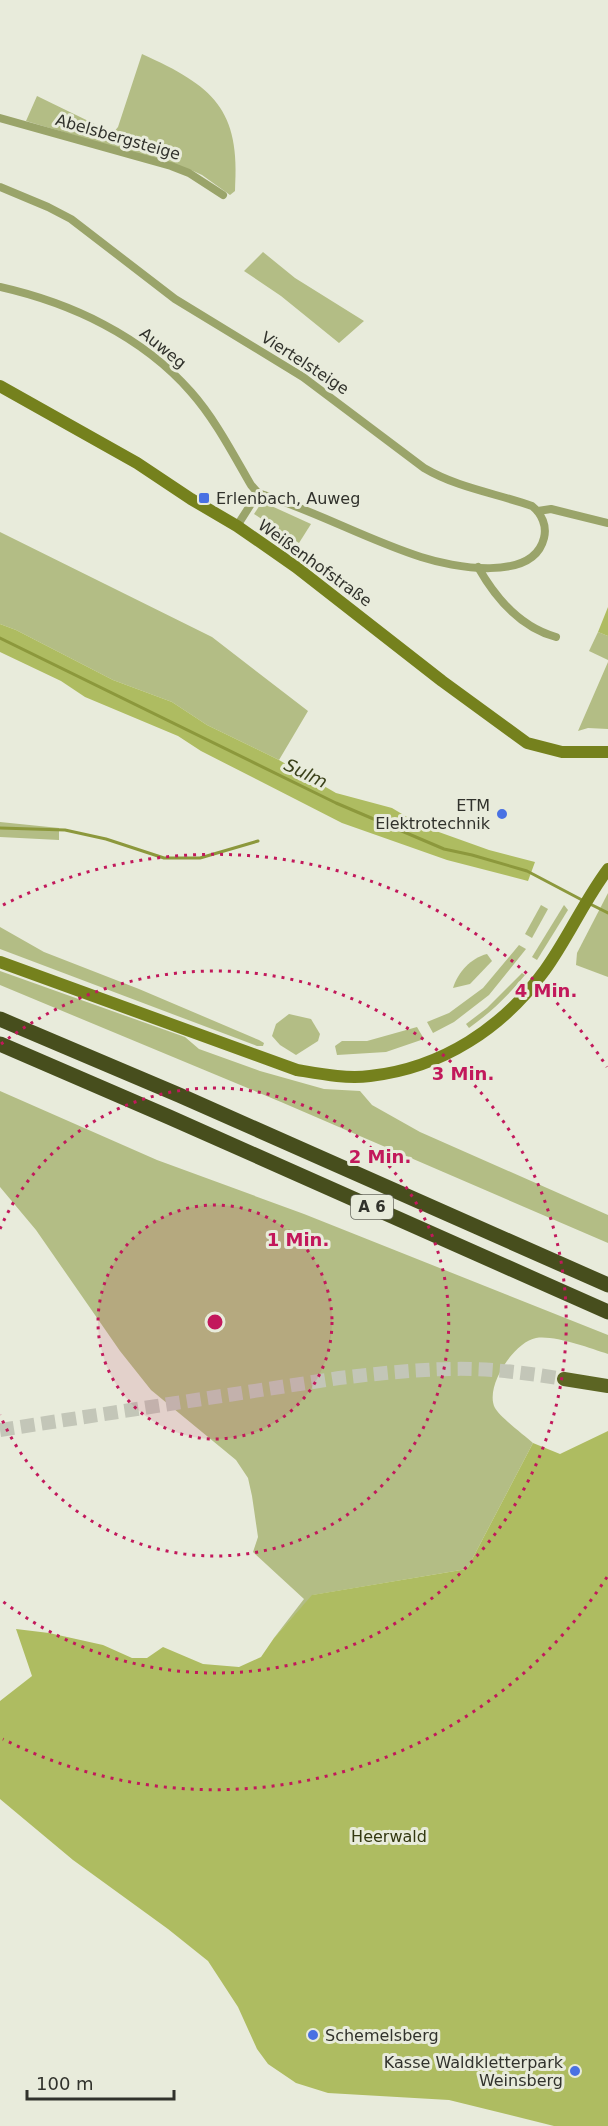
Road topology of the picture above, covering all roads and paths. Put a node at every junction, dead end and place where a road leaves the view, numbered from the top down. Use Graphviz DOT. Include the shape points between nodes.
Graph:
graph roads {
  1 [pos="0,118"];
  2 [pos="0,187"];
  3 [pos="223,195"];
  4 [pos="0,287"];
  5 [pos="0,386"];
  6 [pos="258,494"];
  7 [pos="538,511"];
  8 [pos="608,523"];
  9 [pos="237,526"];
  10 [pos="478,567"];
  11 [pos="556,637"];
  12 [pos="608,752"];
  13 [pos="608,869"];
  14 [pos="0,962"];
  15 [pos="0,1019"];
  16 [pos="0,1044"];
  17 [pos="608,1285"];
  18 [pos="608,1312"];
  19 [pos="564,1378"];
  20 [pos="608,1386"];
  1 -- 3 [label="street, Abelsbergsteige" via="171,166"];
  2 -- 7 [label="street, Viertelsteige" via="71,219 175,299 303,377 424,468 461,486"];
  4 -- 6 [label="street, Auweg" via="51,300 91,318 132,340 165,366 214,423"];
  5 -- 9 [label="street, Weißenhofstraße"];
  6 -- 9 [label="street"];
  6 -- 10 [label="street" via="422,557"];
  7 -- 8 [label="street, Viertelsteige" via="551,509"];
  7 -- 10 [label="street" via="545,528 536,554 509,567"];
  9 -- 12 [label="street, Weißenhofstraße" via="527,743 562,752"];
  10 -- 11 [label="street" via="504,605 524,622"];
  13 -- 14 [label="street" via="545,969 496,1024 433,1060 368,1076 320,1074 286,1066"];
  15 -- 17 [label="highway, A 6"];
  16 -- 18 [label="highway, A 6"];
  19 -- 20 [label="main road"];
}
